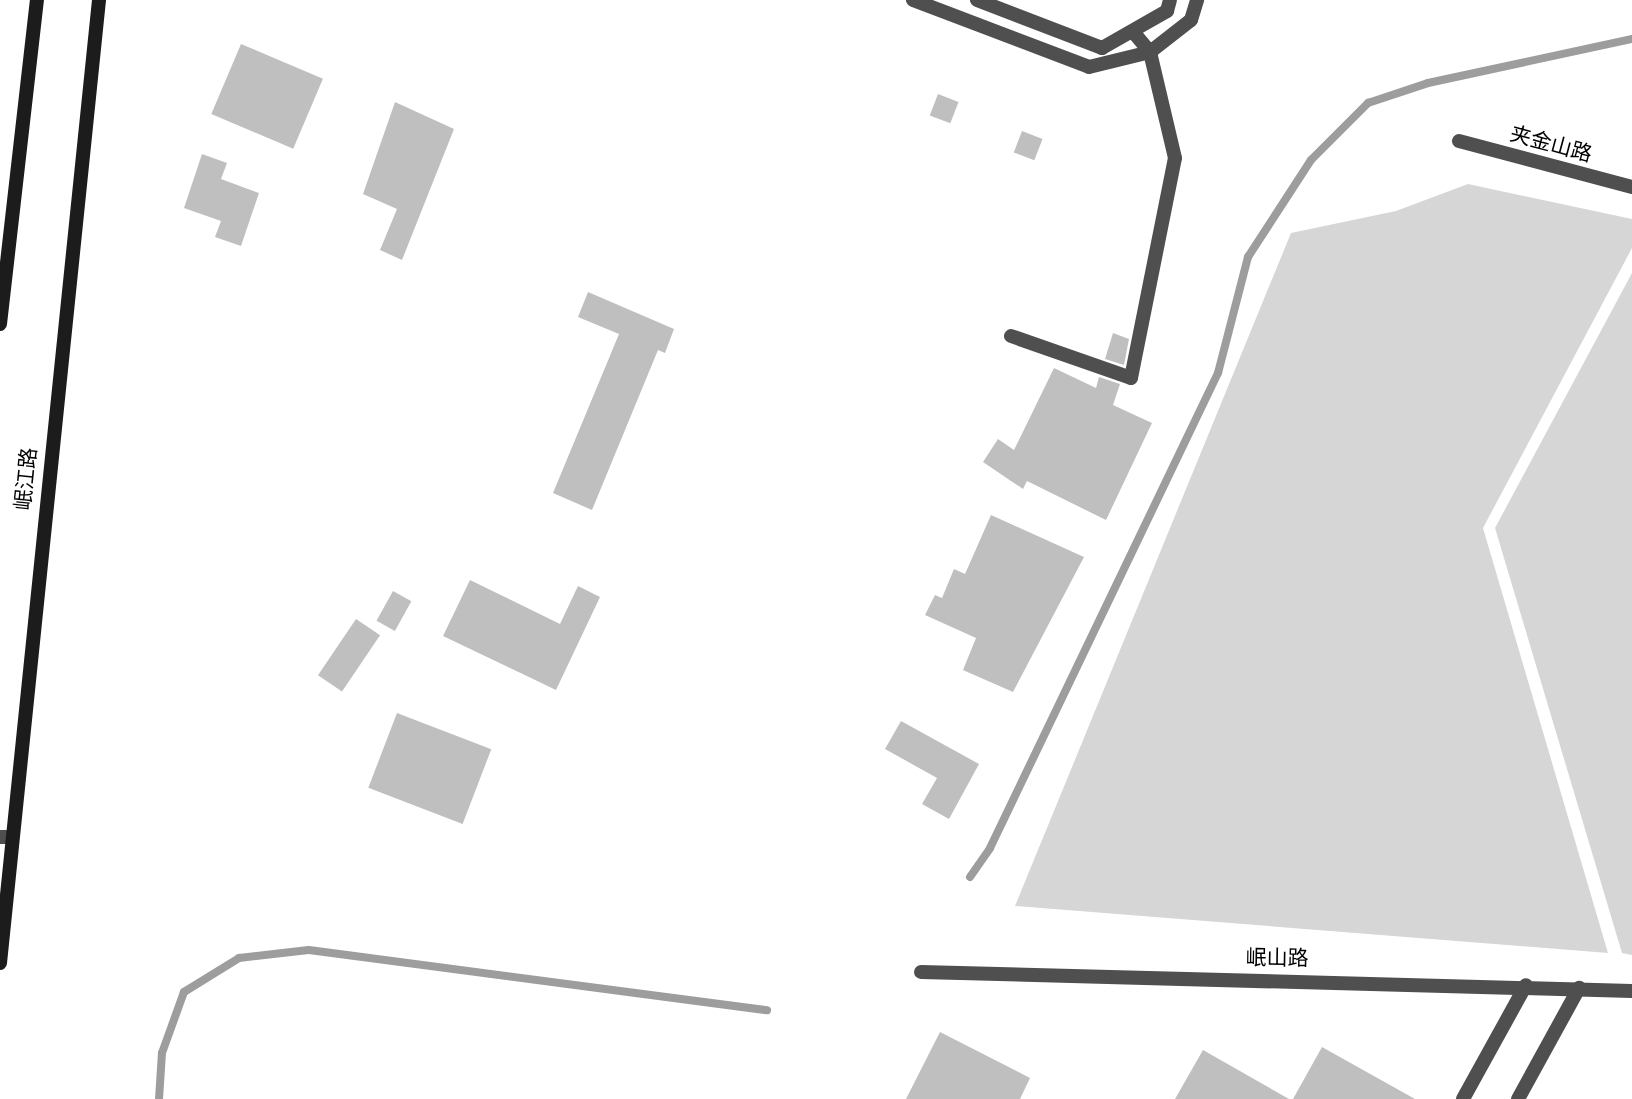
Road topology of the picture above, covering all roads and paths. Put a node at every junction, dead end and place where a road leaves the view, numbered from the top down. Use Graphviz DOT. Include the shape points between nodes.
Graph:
graph roads {
  1 [pos="37,0"];
  2 [pos="99,0"];
  3 [pos="914,0"];
  4 [pos="977,0"];
  5 [pos="1170,0"];
  6 [pos="1197,0"];
  7 [pos="1132,32"];
  8 [pos="1150,52"];
  9 [pos="1459,141"];
  10 [pos="1632,187"];
  11 [pos="0,324"];
  12 [pos="1012,335"];
  13 [pos="4,837"];
  14 [pos="2,902"];
  15 [pos="0,963"];
  16 [pos="920,972"];
  17 [pos="1525,985"];
  18 [pos="1579,988"];
  19 [pos="1632,991"];
  20 [pos="1463,1099"];
  21 [pos="1518,1099"];
  1 -- 11 [label="main road"];
  2 -- 13 [label="main road, 岷江路"];
  3 -- 8 [label="street" via="1089,67"];
  4 -- 7 [label="street" via="1102,48"];
  5 -- 7 [label="street" via="1167,11"];
  6 -- 8 [label="street" via="1191,20"];
  7 -- 8 [label="street"];
  8 -- 12 [label="street" via="1175,158 1131,378"];
  9 -- 10 [label="street, 夹金山路"];
  13 -- 14 [label="main road, 岷江路"];
  14 -- 15 [label="main road, 岷江路"];
  16 -- 17 [label="street, 岷山路"];
  17 -- 18 [label="street, 岷山路"];
  17 -- 20 [label="street"];
  18 -- 19 [label="street, 岷山路"];
  18 -- 21 [label="street"];
}
